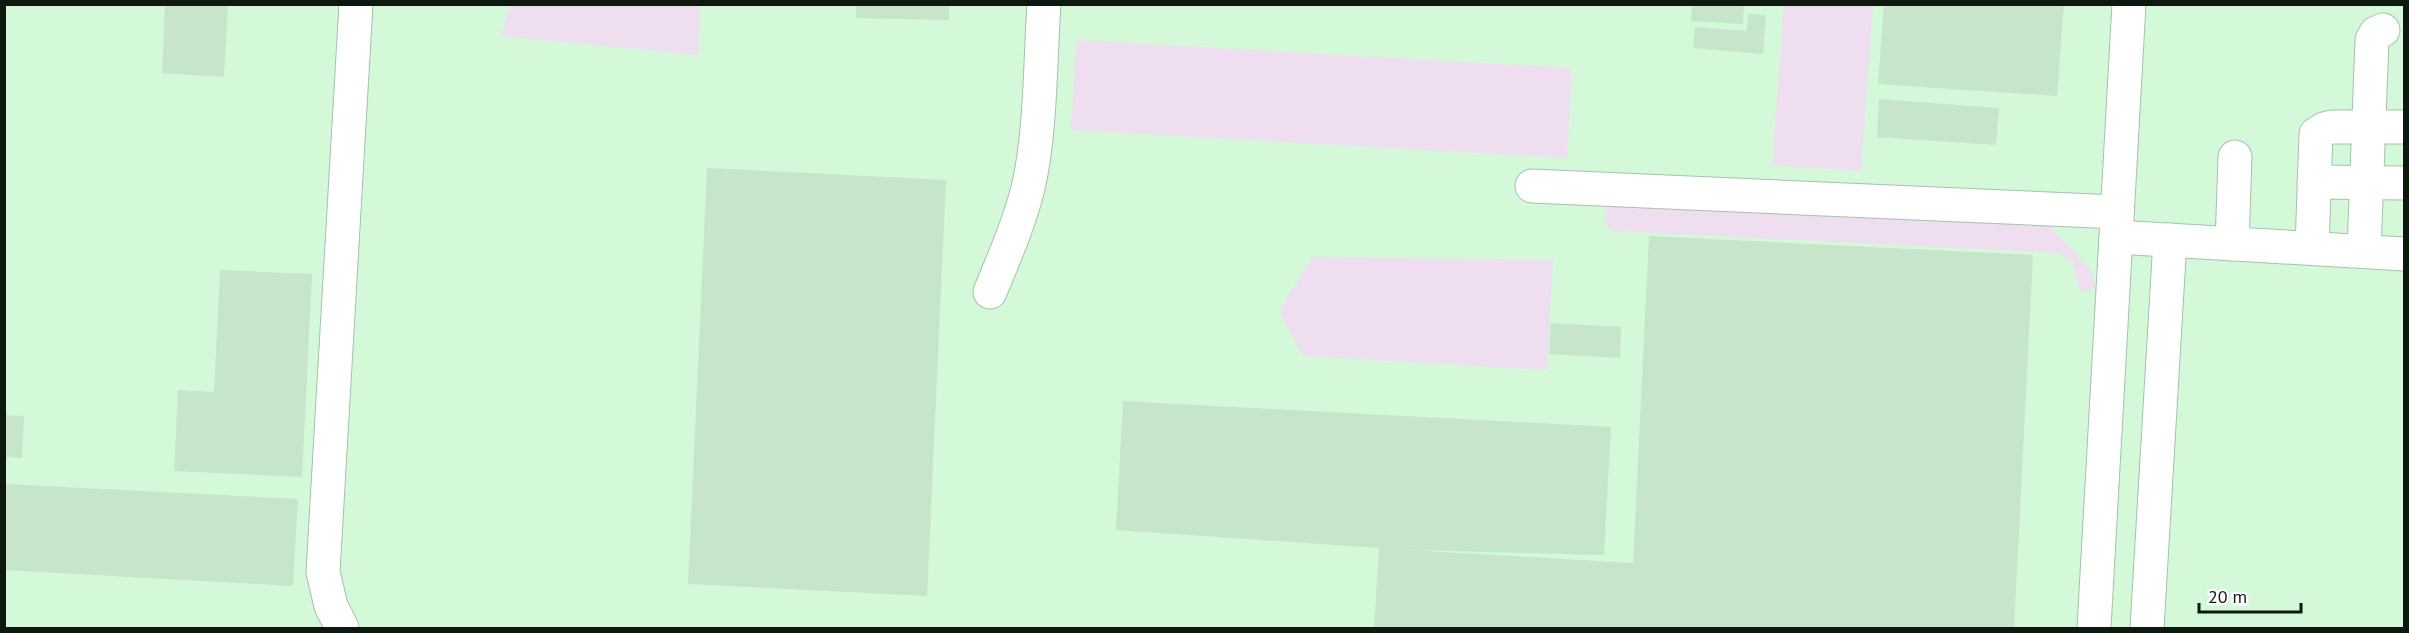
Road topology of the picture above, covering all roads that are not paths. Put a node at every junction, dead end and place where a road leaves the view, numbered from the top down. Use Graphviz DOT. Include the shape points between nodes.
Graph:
graph roads {
  1 [pos="356,4"];
  2 [pos="1044,4"];
  3 [pos="2129,4"];
  4 [pos="2383,30"];
  5 [pos="2368,127"];
  6 [pos="2404,127"];
  7 [pos="2235,157"];
  8 [pos="2314,182"];
  9 [pos="2366,183"];
  10 [pos="2404,183"];
  11 [pos="1532,186"];
  12 [pos="2116,224"];
  13 [pos="2170,240"];
  14 [pos="2232,244"];
  15 [pos="2312,249"];
  16 [pos="2364,251"];
  17 [pos="2404,254"];
  18 [pos="990,292"];
  19 [pos="342,628"];
  20 [pos="2094,628"];
  21 [pos="2147,628"];
  1 -- 19 [label="lane" via="323,572 331,606"];
  2 -- 18 [label="lane" via="1035,148 1028,187"];
  3 -- 12 [label="lane"];
  4 -- 5 [label="lane" via="2372,40"];
  5 -- 6 [label="lane"];
  5 -- 8 [label="lane" via="2332,127 2316,134"];
  5 -- 9 [label="lane"];
  7 -- 14 [label="lane"];
  8 -- 9 [label="lane"];
  8 -- 15 [label="lane"];
  9 -- 10 [label="lane"];
  9 -- 16 [label="lane"];
  11 -- 12 [label="lane"];
  12 -- 13 [label="lane"];
  12 -- 20 [label="lane"];
  13 -- 14 [label="lane"];
  13 -- 21 [label="lane"];
  14 -- 15 [label="lane"];
  15 -- 16 [label="lane"];
  16 -- 17 [label="lane"];
}
